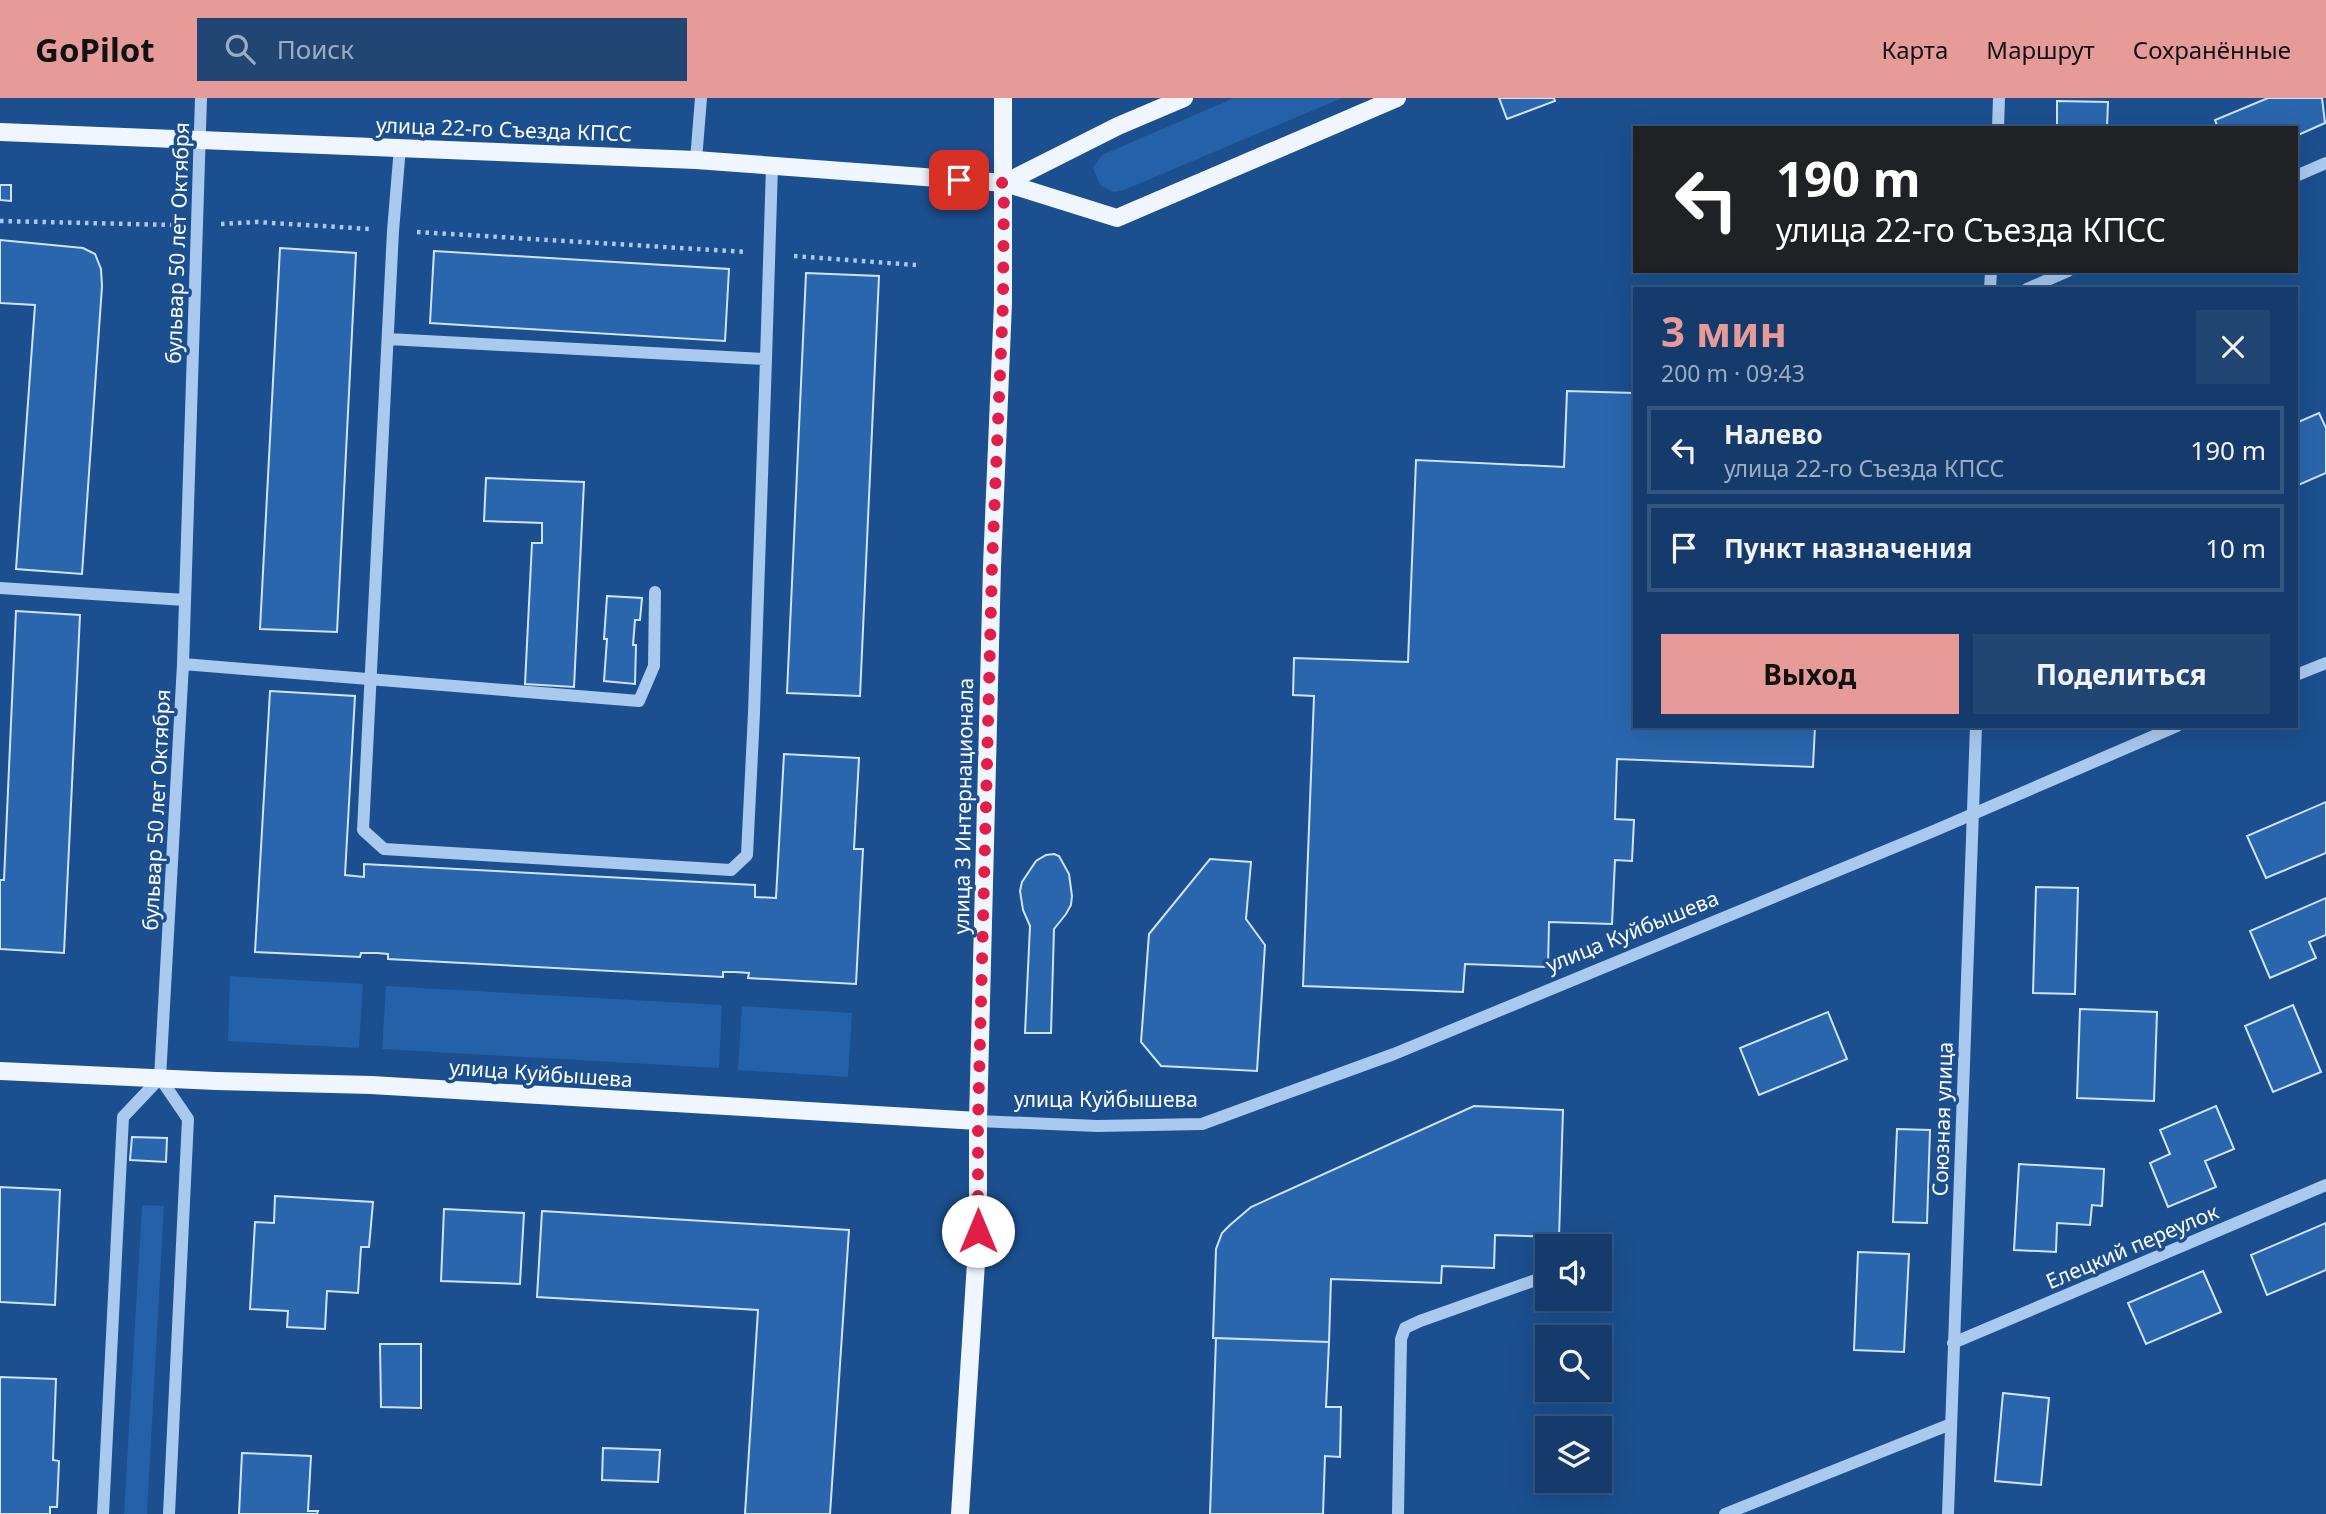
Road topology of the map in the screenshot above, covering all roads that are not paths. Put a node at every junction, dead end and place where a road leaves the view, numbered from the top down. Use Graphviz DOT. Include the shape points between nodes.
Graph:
graph roads {
  1 [pos="201,98"];
  2 [pos="701,98"];
  3 [pos="1003,98"];
  4 [pos="1184,98"];
  5 [pos="1397,98"];
  6 [pos="1999,98"];
  7 [pos="1998,126"];
  8 [pos="0,132"];
  9 [pos="200,141"];
  10 [pos="400,147"];
  11 [pos="696,160"];
  12 [pos="2326,163"];
  13 [pos="772,166"];
  14 [pos="2298,175"];
  15 [pos="1004,183"];
  16 [pos="2063,273"];
  17 [pos="2032,287"];
  18 [pos="388,339"];
  19 [pos="766,359"];
  20 [pos="0,588"];
  21 [pos="655,592"];
  22 [pos="185,600"];
  23 [pos="2326,663"];
  24 [pos="183,664"];
  25 [pos="2298,675"];
  26 [pos="371,680"];
  27 [pos="1976,728"];
  28 [pos="2173,728"];
  29 [pos="1972,814"];
  30 [pos="0,1071"];
  31 [pos="160,1078"];
  32 [pos="978,1121"];
  33 [pos="2326,1185"];
  34 [pos="1535,1280"];
  35 [pos="1953,1342"];
  36 [pos="1951,1424"];
  37 [pos="103,1514"];
  38 [pos="169,1514"];
  39 [pos="960,1514"];
  40 [pos="1398,1514"];
  41 [pos="1725,1514"];
  42 [pos="1948,1514"];
  1 -- 9 [label="street, бульвар 50 лет Октября"];
  2 -- 11 [label="street"];
  3 -- 15 [label="main road, улица 3 Интернационала"];
  4 -- 15 [label="main road"];
  5 -- 15 [label="main road, улица 22-го Съезда КПСС" via="1117,218"];
  6 -- 7 [label="street"];
  8 -- 9 [label="main road, улица 22-го Съезда КПСС"];
  9 -- 10 [label="main road, улица 22-го Съезда КПСС"];
  9 -- 22 [label="street, бульвар 50 лет Октября"];
  10 -- 11 [label="main road, улица 22-го Съезда КПСС"];
  10 -- 18 [label="street"];
  11 -- 13 [label="main road, улица 22-го Съезда КПСС"];
  12 -- 14 [label="street"];
  13 -- 15 [label="main road, улица 22-го Съезда КПСС"];
  13 -- 19 [label="street"];
  15 -- 32 [label="main road, улица 3 Интернационала"];
  16 -- 17 [label="street"];
  18 -- 19 [label="street"];
  18 -- 26 [label="street"];
  19 -- 26 [label="street" via="747,855 731,870 384,849 363,830"];
  20 -- 22 [label="street"];
  21 -- 26 [label="street" via="654,666 639,701"];
  22 -- 24 [label="street, бульвар 50 лет Октября"];
  23 -- 25 [label="street"];
  24 -- 26 [label="street"];
  24 -- 31 [label="street, бульвар 50 лет Октября"];
  27 -- 29 [label="street, Союзная улица"];
  28 -- 29 [label="street, улица Куйбышева"];
  29 -- 32 [label="street, улица Куйбышева" via="1394,1054 1202,1124"];
  29 -- 35 [label="street, Союзная улица"];
  30 -- 31 [label="main road, улица Куйбышева"];
  31 -- 32 [label="main road, улица Куйбышева" via="371,1085"];
  31 -- 37 [label="street" via="123,1117"];
  31 -- 38 [label="street" via="188,1119"];
  32 -- 39 [label="main road, улица 3 Интернационала" via="978,1231"];
  33 -- 35 [label="street, Елецкий переулок"];
  34 -- 40 [label="street" via="1405,1328 1401,1339"];
  35 -- 36 [label="street, Союзная улица"];
  36 -- 41 [label="street"];
  36 -- 42 [label="street, Союзная улица"];
}
